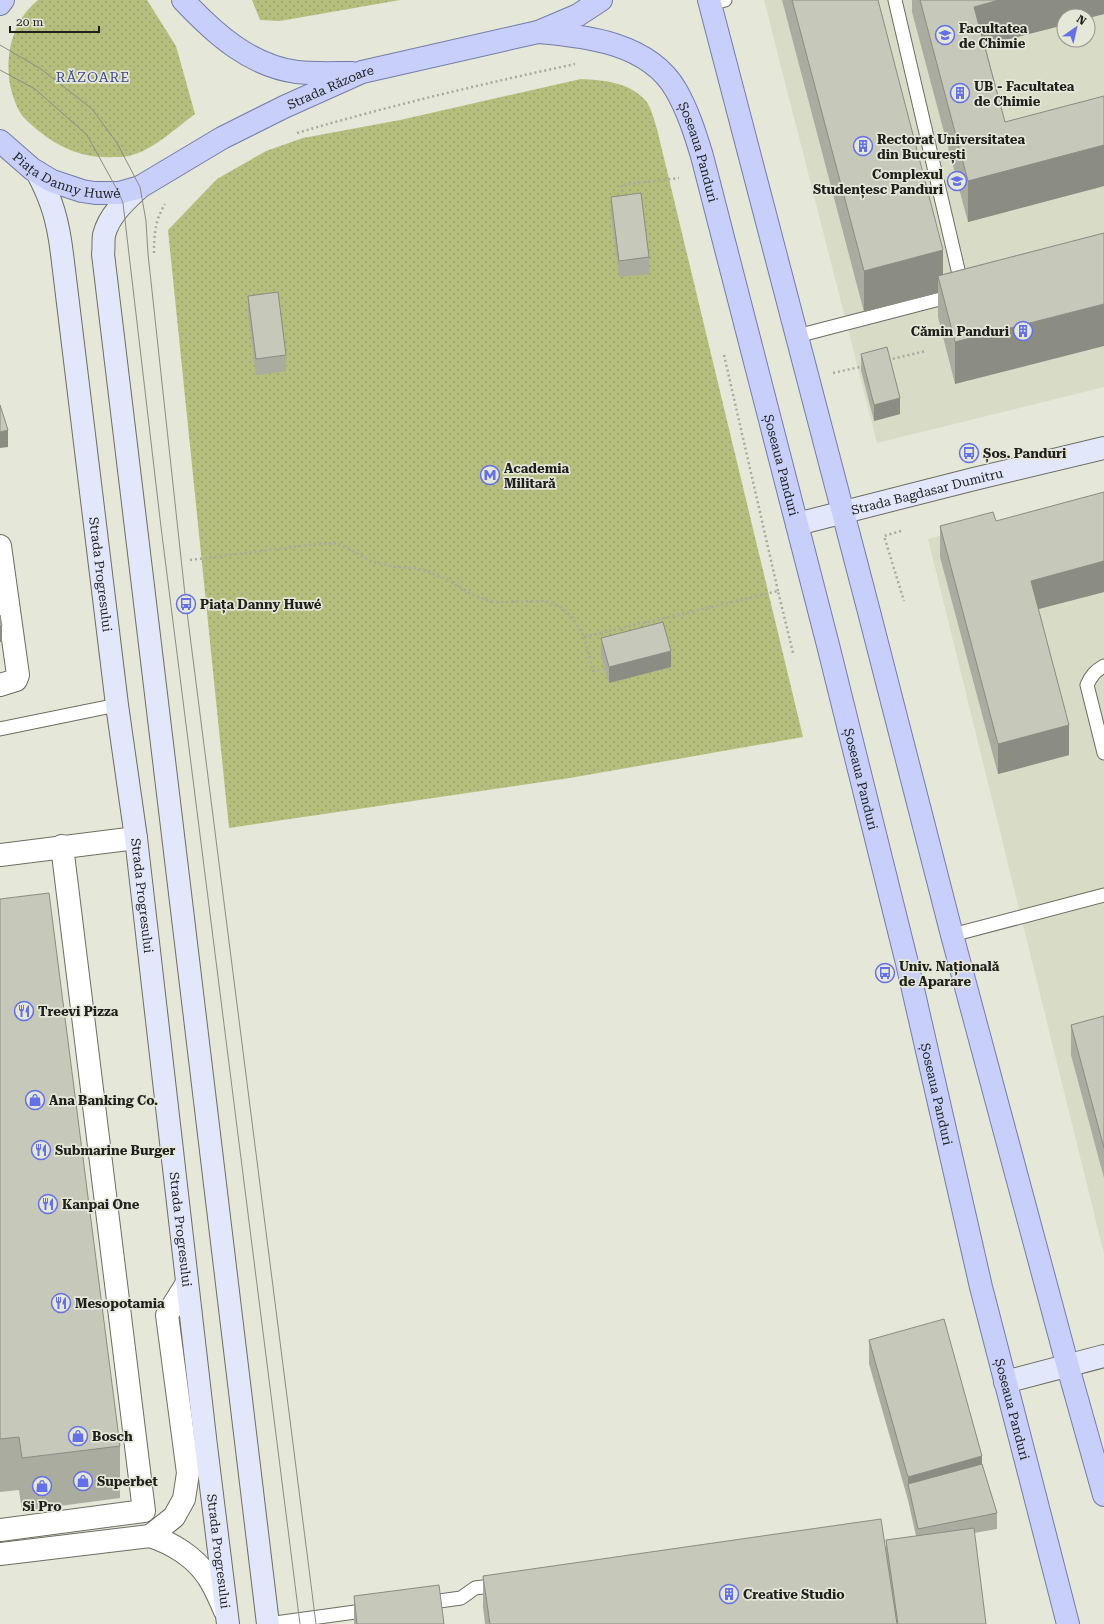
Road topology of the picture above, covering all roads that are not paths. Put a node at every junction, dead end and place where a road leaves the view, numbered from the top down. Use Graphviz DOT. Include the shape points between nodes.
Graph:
graph roads {
  1 [pos="3,0"];
  2 [pos="183,0"];
  3 [pos="601,0"];
  4 [pos="895,0"];
  5 [pos="715,1"];
  6 [pos="0,4"];
  7 [pos="538,32"];
  8 [pos="362,72"];
  9 [pos="0,141"];
  10 [pos="9,157"];
  11 [pos="37,172"];
  12 [pos="140,187"];
  13 [pos="978,289"];
  14 [pos="963,293"];
  15 [pos="797,336"];
  16 [pos="1104,448"];
  17 [pos="843,512"];
  18 [pos="797,524"];
  19 [pos="0,546"];
  20 [pos="1104,666"];
  21 [pos="0,685"];
  22 [pos="117,705"];
  23 [pos="0,729"];
  24 [pos="1104,753"];
  25 [pos="136,838"];
  26 [pos="62,846"];
  27 [pos="0,855"];
  28 [pos="1104,894"];
  29 [pos="952,935"];
  30 [pos="187,1283"];
  31 [pos="1104,1356"];
  32 [pos="1068,1367"];
  33 [pos="1005,1382"];
  34 [pos="1104,1495"];
  35 [pos="0,1530"];
  36 [pos="150,1536"];
  37 [pos="0,1554"];
  38 [pos="514,1583"];
  39 [pos="415,1604"];
  40 [pos="384,1608"];
  41 [pos="228,1619"];
  42 [pos="268,1624"];
  43 [pos="1068,1624"];
  1 -- 6 [label="main road"];
  2 -- 8 [label="main road" via="198,17 245,54 271,66 296,72"];
  3 -- 7 [label="main road" via="578,15"];
  4 -- 14 [label="lane"];
  5 -- 15 [label="main road"];
  7 -- 8 [label="main road, Strada Răzoare"];
  7 -- 18 [label="main road, Șoseaua Panduri" via="582,36 611,43 637,54 658,68 676,89 691,122 702,156"];
  8 -- 12 [label="main road, Strada Răzoare" via="222,138"];
  9 -- 10 [label="main road, Piața Danny Huwé"];
  10 -- 11 [label="main road, Piața Danny Huwé"];
  11 -- 12 [label="main road, Piața Danny Huwé" via="67,187 95,193 119,193"];
  11 -- 22 [label="main road, Strada Progresului" via="48,193 60,234"];
  12 -- 42 [label="main road" via="122,203 112,218 104,235 103,254"];
  13 -- 14 [label="lane"];
  14 -- 15 [label="lane"];
  15 -- 17 [label="main road"];
  16 -- 17 [label="main road, Strada Bagdasar Dumitru"];
  17 -- 18 [label="main road, Strada Bagdasar Dumitru"];
  17 -- 29 [label="main road"];
  18 -- 33 [label="main road, Șoseaua Panduri" via="907,963"];
  19 -- 21 [label="street" via="18,675 16,680"];
  20 -- 24 [label="lane" via="1091,676 1087,685"];
  22 -- 23 [label="lane"];
  22 -- 25 [label="main road, Strada Progresului"];
  25 -- 26 [label="street"];
  25 -- 30 [label="main road, Strada Progresului"];
  26 -- 27 [label="street"];
  26 -- 35 [label="street" via="144,1510"];
  28 -- 29 [label="lane"];
  29 -- 32 [label="main road"];
  30 -- 36 [label="street" via="167,1314 188,1473 184,1499 174,1517"];
  30 -- 41 [label="main road, Strada Progresului"];
  31 -- 32 [label="main road"];
  32 -- 33 [label="main road"];
  32 -- 34 [label="main road"];
  33 -- 43 [label="main road, Șoseaua Panduri"];
  36 -- 37 [label="street"];
  36 -- 41 [label="street" via="166,1541 194,1562 208,1577"];
  38 -- 39 [label="lane" via="474,1588 461,1598"];
  40 -- 42 [label="lane"];
}
